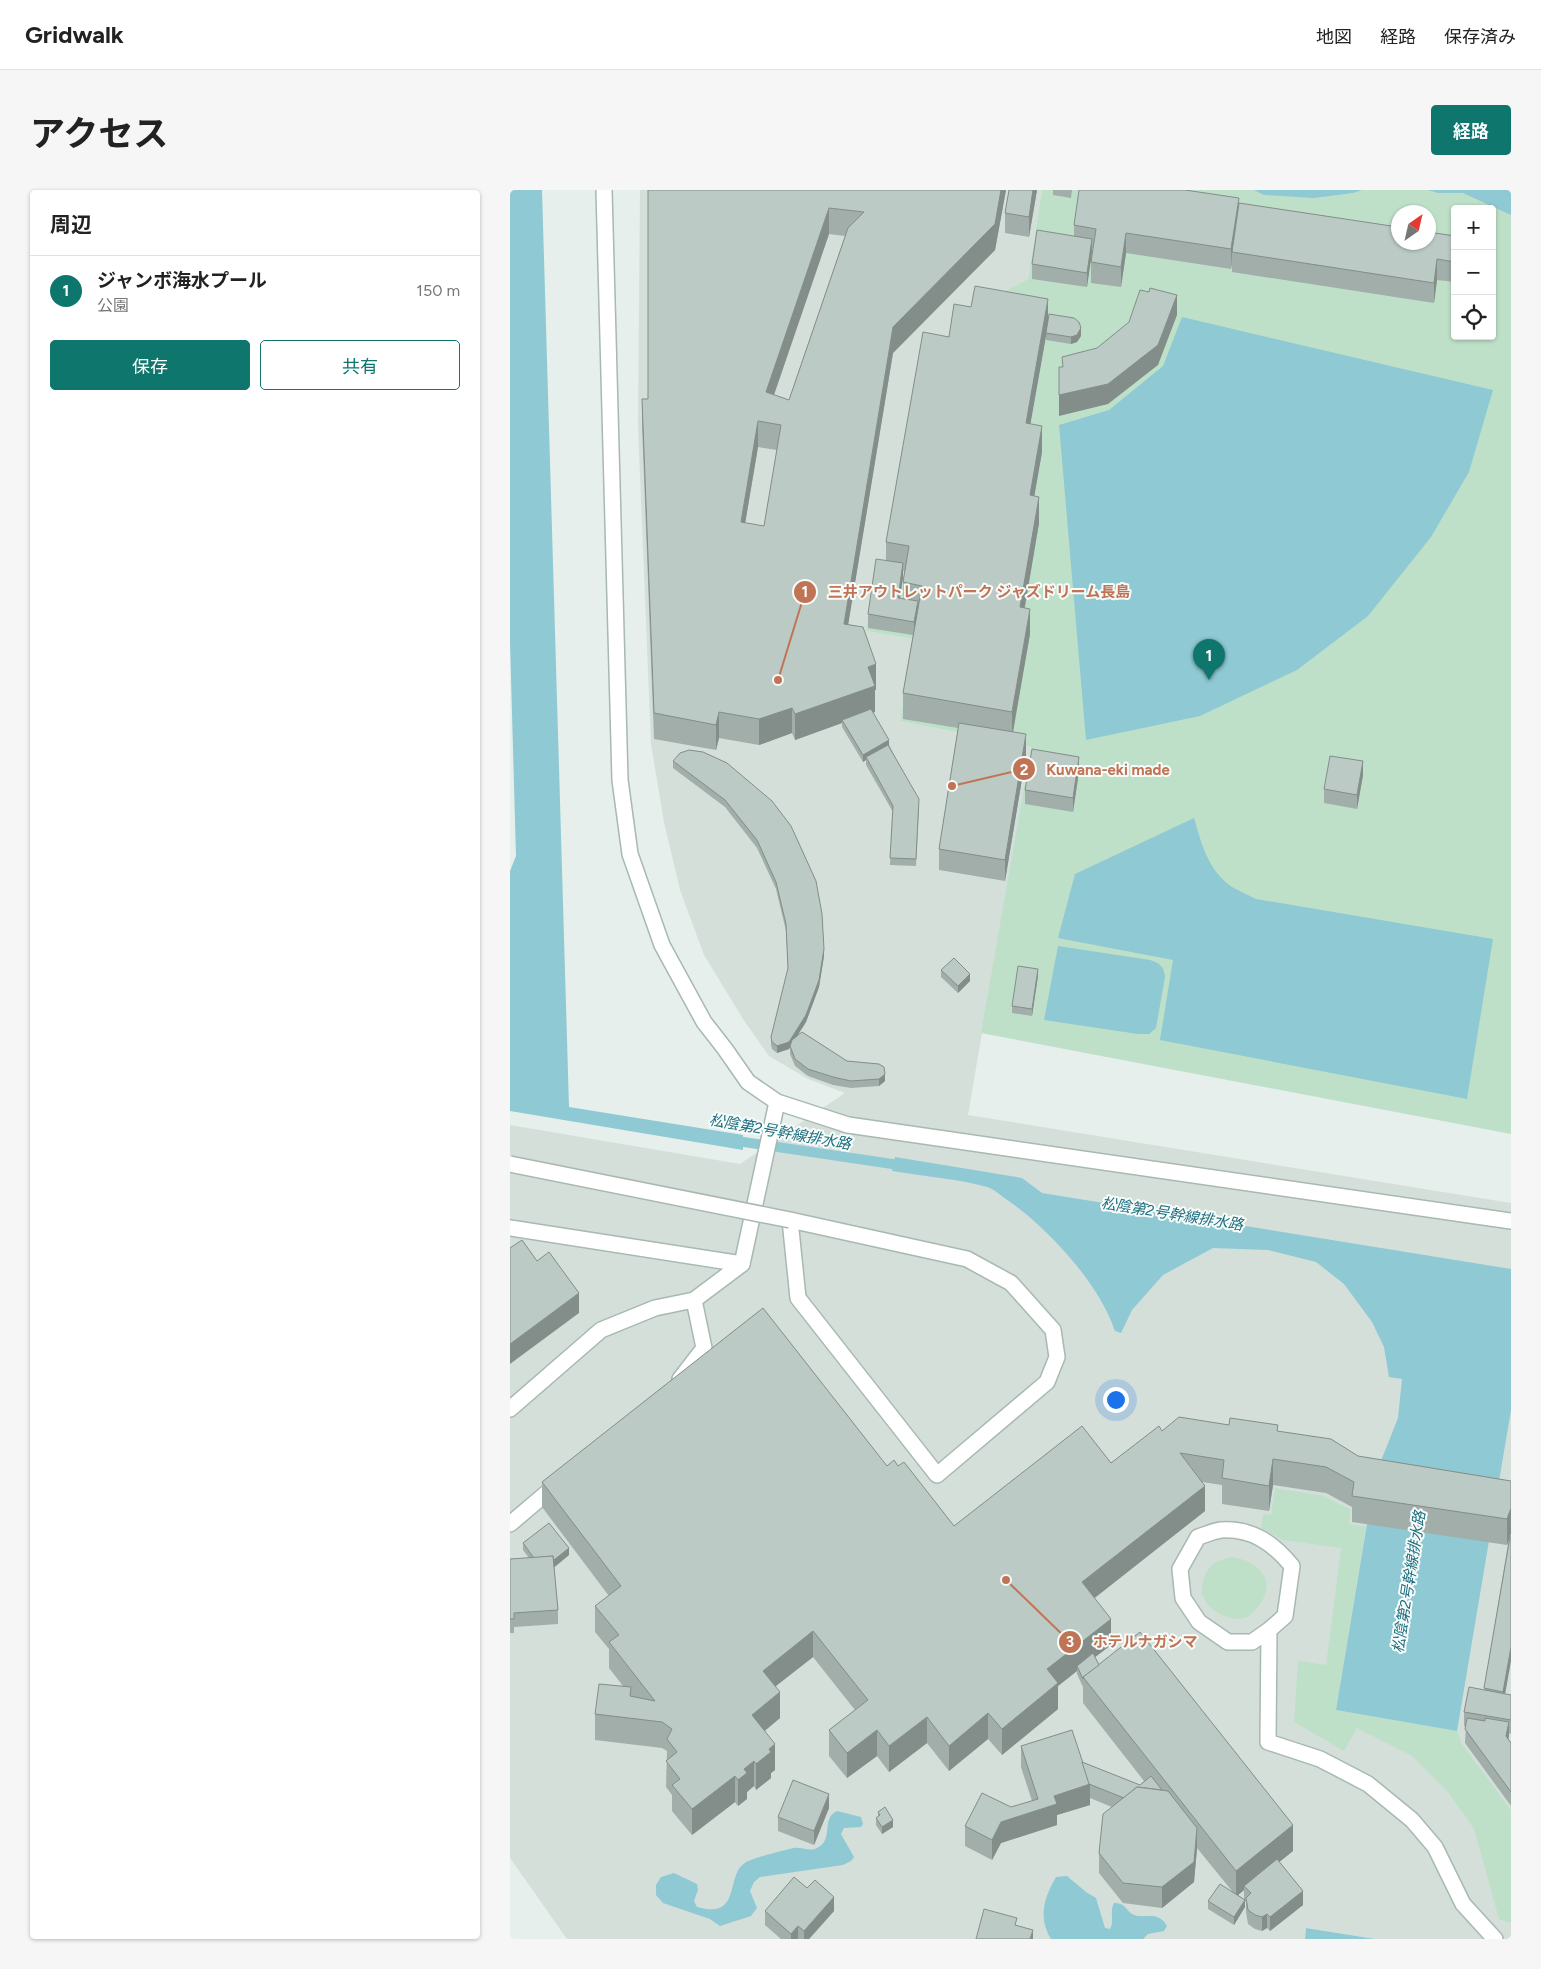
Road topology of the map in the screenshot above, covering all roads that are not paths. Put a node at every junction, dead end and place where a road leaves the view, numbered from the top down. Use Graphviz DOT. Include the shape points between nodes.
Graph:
graph roads {
  1 [pos="604,190"];
  2 [pos="776,1102"];
  3 [pos="510,1164"];
  4 [pos="790,1220"];
  5 [pos="1511,1221"];
  6 [pos="510,1228"];
  7 [pos="742,1264"];
  8 [pos="694,1300"];
  9 [pos="667,1390"];
  10 [pos="510,1409"];
  11 [pos="570,1473"];
  12 [pos="510,1524"];
  13 [pos="1269,1630"];
  14 [pos="1495,1939"];
  1 -- 2 [label="street" via="620,780 630,854 662,945 704,1022 748,1082"];
  2 -- 5 [label="street" via="848,1125"];
  2 -- 7 [label="street"];
  3 -- 4 [label="street, bridge"];
  4 -- 4 [label="street" via="967,1259 1011,1283 1053,1330 1057,1357 1047,1382 937,1475 798,1298"];
  6 -- 7 [label="street"];
  7 -- 8 [label="street"];
  8 -- 9 [label="street" via="704,1348 682,1377"];
  8 -- 10 [label="street" via="655,1308 601,1330"];
  11 -- 12 [label="street"];
  13 -- 13 [label="street" via="1285,1616 1292,1566 1277,1548 1249,1533 1220,1530 1198,1537 1180,1569 1182,1598 1199,1622 1228,1642 1252,1642"];
  13 -- 14 [label="street" via="1268,1742 1320,1759 1368,1784 1412,1820 1435,1847 1462,1904"];
}
